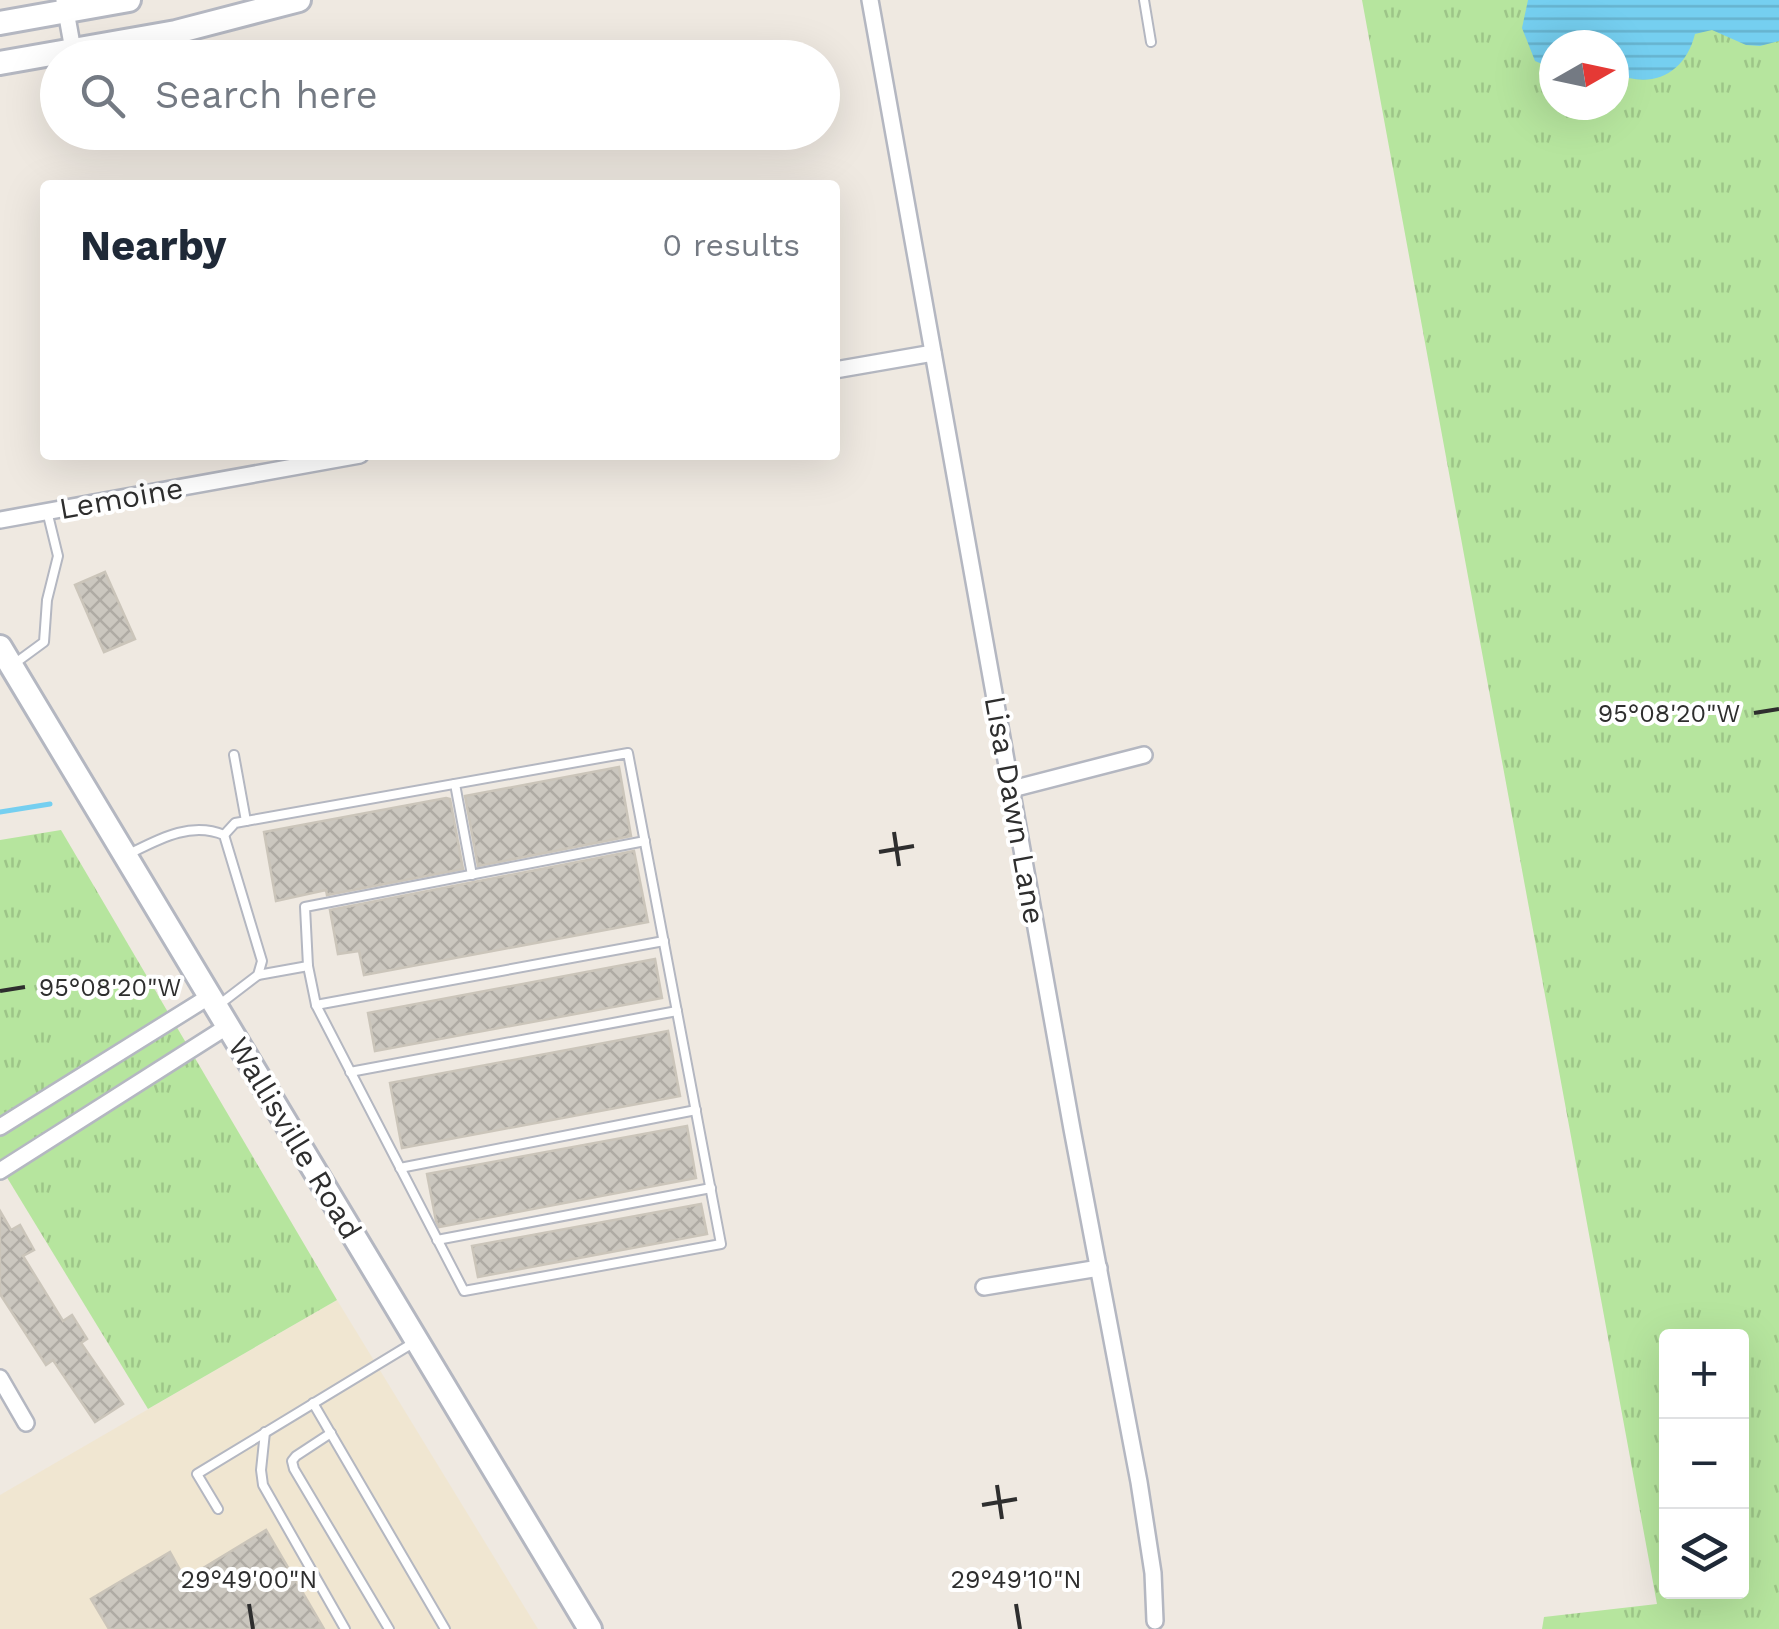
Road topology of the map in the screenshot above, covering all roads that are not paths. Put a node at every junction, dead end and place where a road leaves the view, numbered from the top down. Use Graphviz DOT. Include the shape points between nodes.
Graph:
graph roads {
  1 [pos="128,0"];
  2 [pos="299,0"];
  3 [pos="870,0"];
  4 [pos="1144,0"];
  5 [pos="65,6"];
  6 [pos="0,24"];
  7 [pos="71,40"];
  8 [pos="130,40"];
  9 [pos="1151,42"];
  10 [pos="40,56"];
  11 [pos="0,63"];
  12 [pos="932,353"];
  13 [pos="840,369"];
  14 [pos="332,460"];
  15 [pos="48,511"];
  16 [pos="0,520"];
  17 [pos="6,657"];
  18 [pos="234,755"];
  19 [pos="1144,755"];
  20 [pos="455,784"];
  21 [pos="1012,789"];
  22 [pos="246,821"];
  23 [pos="224,835"];
  24 [pos="645,841"];
  25 [pos="126,856"];
  26 [pos="472,875"];
  27 [pos="664,940"];
  28 [pos="308,966"];
  29 [pos="258,975"];
  30 [pos="316,1005"];
  31 [pos="218,1010"];
  32 [pos="677,1011"];
  33 [pos="350,1072"];
  34 [pos="696,1110"];
  35 [pos="0,1127"];
  36 [pos="400,1168"];
  37 [pos="0,1170"];
  38 [pos="711,1188"];
  39 [pos="437,1240"];
  40 [pos="1099,1268"];
  41 [pos="984,1287"];
  42 [pos="417,1341"];
  43 [pos="0,1378"];
  44 [pos="313,1404"];
  45 [pos="26,1423"];
  46 [pos="266,1432"];
  47 [pos="331,1433"];
  48 [pos="218,1508"];
  49 [pos="1155,1621"];
  50 [pos="583,1624"];
  51 [pos="345,1629"];
  52 [pos="388,1629"];
  53 [pos="445,1629"];
  1 -- 5 [label="main road"];
  2 -- 8 [label="main road"];
  3 -- 12 [label="street, Lisa Dawn Lane"];
  4 -- 9 [label="lane"];
  5 -- 6 [label="main road"];
  5 -- 7 [label="street"];
  10 -- 11 [label="main road"];
  12 -- 13 [label="street"];
  12 -- 21 [label="street, Lisa Dawn Lane"];
  14 -- 15 [label="street, Lemoine"];
  15 -- 16 [label="street, Lemoine"];
  15 -- 17 [label="lane" via="58,556 44,642"];
  17 -- 25 [label="main road, Wallisville Road"];
  18 -- 22 [label="lane"];
  19 -- 21 [label="street"];
  20 -- 22 [label="lane"];
  20 -- 24 [label="lane" via="628,752"];
  20 -- 26 [label="lane"];
  21 -- 40 [label="street, Lisa Dawn Lane"];
  22 -- 23 [label="lane"];
  23 -- 25 [label="lane" via="207,828 166,836"];
  23 -- 29 [label="lane" via="262,961"];
  24 -- 26 [label="lane"];
  24 -- 27 [label="lane"];
  25 -- 31 [label="main road, Wallisville Road"];
  26 -- 28 [label="lane" via="305,907"];
  27 -- 30 [label="lane"];
  27 -- 32 [label="lane"];
  28 -- 29 [label="lane"];
  28 -- 30 [label="lane"];
  29 -- 31 [label="lane"];
  30 -- 33 [label="lane"];
  31 -- 35 [label="street"];
  31 -- 37 [label="street"];
  31 -- 42 [label="main road, Wallisville Road"];
  32 -- 33 [label="lane"];
  32 -- 34 [label="lane"];
  33 -- 36 [label="lane"];
  34 -- 36 [label="lane"];
  34 -- 38 [label="lane"];
  36 -- 39 [label="lane"];
  38 -- 39 [label="lane"];
  38 -- 39 [label="lane" via="721,1244 464,1291"];
  40 -- 41 [label="street"];
  40 -- 49 [label="street, Lisa Dawn Lane" via="1139,1482"];
  42 -- 44 [label="lane"];
  42 -- 50 [label="main road, Wallisville Road"];
  43 -- 45 [label="street"];
  44 -- 46 [label="lane"];
  44 -- 47 [label="lane"];
  46 -- 48 [label="lane" via="196,1474"];
  46 -- 51 [label="lane" via="263,1485"];
  47 -- 52 [label="lane" via="296,1456 294,1469"];
  47 -- 53 [label="lane"];
}
